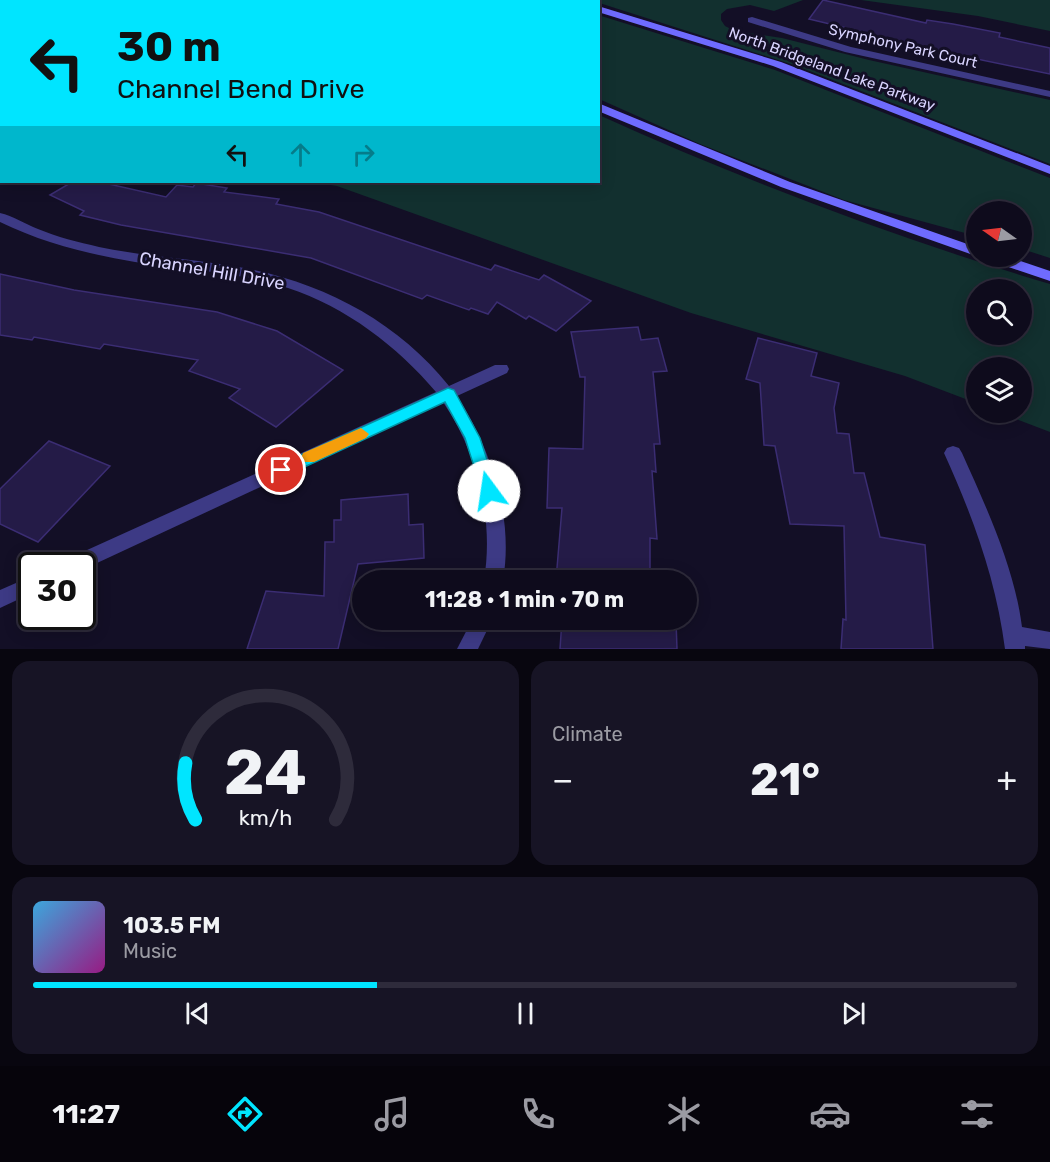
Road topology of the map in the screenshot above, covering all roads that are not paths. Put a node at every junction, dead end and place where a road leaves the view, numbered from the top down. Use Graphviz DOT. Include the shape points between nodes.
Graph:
graph roads {
  1 [pos="600,10"];
  2 [pos="752,20"];
  3 [pos="1050,94"];
  4 [pos="600,107"];
  5 [pos="1050,170"];
  6 [pos="0,217"];
  7 [pos="966,249"];
  8 [pos="1023,267"];
  9 [pos="1050,276"];
  10 [pos="501,369"];
  11 [pos="448,394"];
  12 [pos="953,453"];
  13 [pos="96,555"];
  14 [pos="496,570"];
  15 [pos="18,590"];
  16 [pos="0,598"];
  17 [pos="477,630"];
  18 [pos="1050,641"];
  19 [pos="1014,642"];
  20 [pos="467,649"];
  1 -- 5 [label="main road, North Bridgeland Lake Parkway" via="777,64"];
  2 -- 3 [label="street, Symphony Park Court" via="849,50"];
  4 -- 7 [label="main road" via="729,163"];
  6 -- 11 [label="street, Channel Hill Drive" via="20,228 81,248 279,280 334,300 381,330"];
  8 -- 9 [label="main road"];
  10 -- 11 [label="street"];
  11 -- 13 [label="street"];
  11 -- 14 [label="street, Channel Hill Drive" via="480,457 493,508"];
  12 -- 19 [label="street" via="991,539 1004,580"];
  15 -- 16 [label="street"];
  17 -- 20 [label="street"];
  18 -- 19 [label="street"];
}
